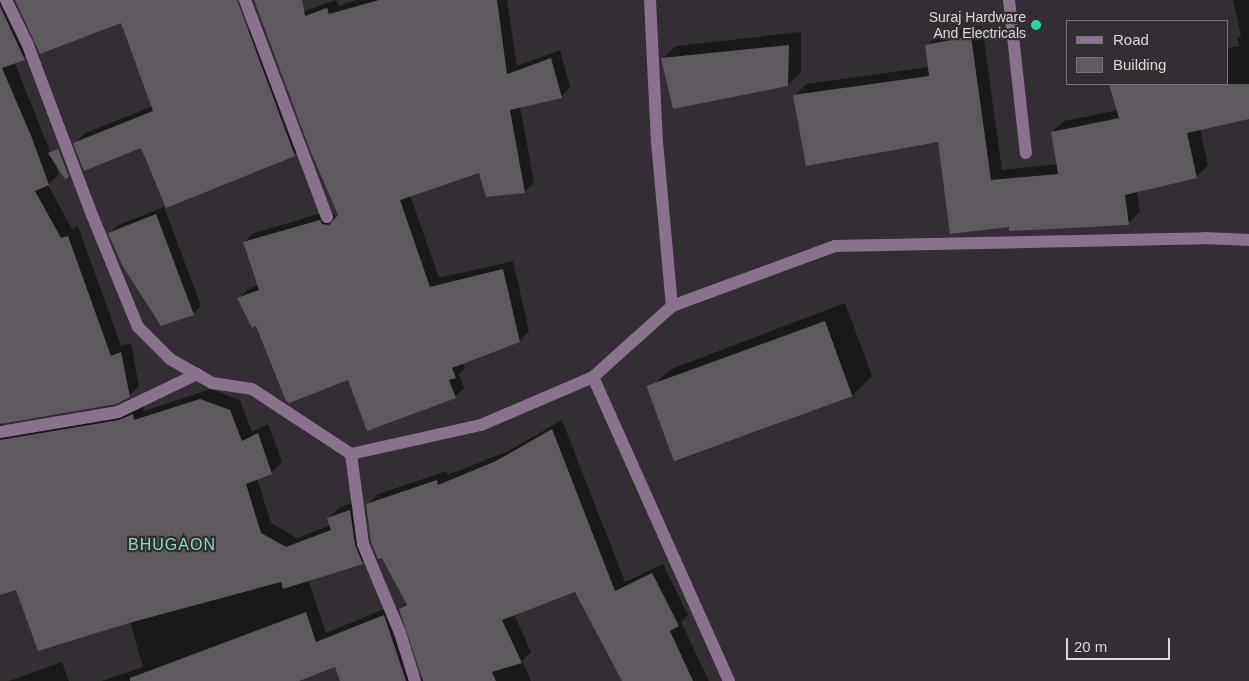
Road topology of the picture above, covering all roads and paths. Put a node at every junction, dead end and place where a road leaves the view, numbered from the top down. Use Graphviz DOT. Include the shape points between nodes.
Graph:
graph roads {
  1 [pos="6,0"];
  2 [pos="246,0"];
  3 [pos="650,0"];
  4 [pos="1009,0"];
  5 [pos="1026,153"];
  6 [pos="327,217"];
  7 [pos="1249,240"];
  8 [pos="672,306"];
  9 [pos="197,374"];
  10 [pos="593,377"];
  11 [pos="0,432"];
  12 [pos="351,454"];
  13 [pos="415,681"];
  14 [pos="729,681"];
  1 -- 9 [label="street" via="27,43 138,327 170,359"];
  2 -- 6 [label="street"];
  3 -- 8 [label="street" via="657,142"];
  4 -- 5 [label="street"];
  7 -- 8 [label="street" via="1205,238 835,246"];
  8 -- 10 [label="street"];
  9 -- 11 [label="street" via="118,412"];
  9 -- 12 [label="street" via="212,383 252,389"];
  10 -- 12 [label="street" via="481,425"];
  10 -- 14 [label="street"];
  12 -- 13 [label="street" via="363,544 400,632"];
}
